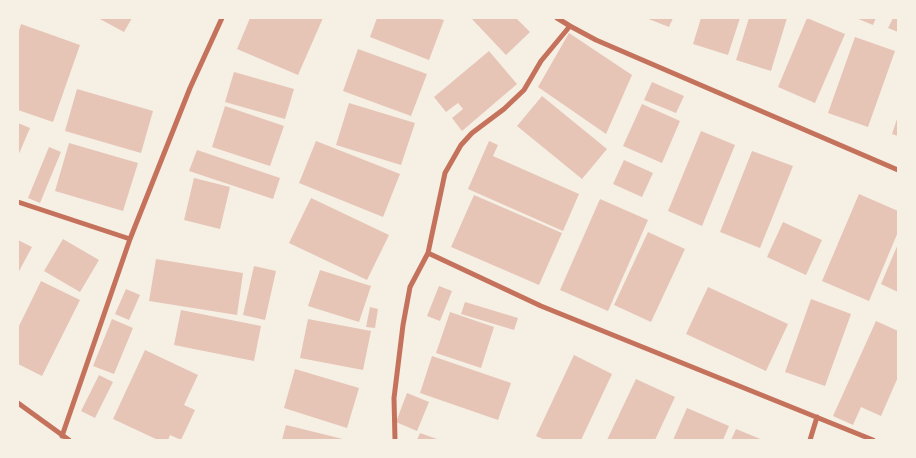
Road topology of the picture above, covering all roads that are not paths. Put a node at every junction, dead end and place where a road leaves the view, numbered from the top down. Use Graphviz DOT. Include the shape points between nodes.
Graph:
graph roads {
  1 [pos="222,18"];
  2 [pos="557,18"];
  3 [pos="570,26"];
  4 [pos="898,170"];
  5 [pos="18,202"];
  6 [pos="130,239"];
  7 [pos="428,253"];
  8 [pos="18,403"];
  9 [pos="817,417"];
  10 [pos="62,436"];
  11 [pos="69,440"];
  12 [pos="395,440"];
  13 [pos="810,440"];
  14 [pos="874,440"];
  1 -- 6 [label="street" via="190,88"];
  2 -- 3 [label="street"];
  3 -- 4 [label="street"];
  3 -- 7 [label="street" via="541,61 524,90 461,145 445,173"];
  5 -- 6 [label="street"];
  6 -- 10 [label="street"];
  7 -- 9 [label="street" via="541,306"];
  7 -- 12 [label="street" via="410,287 402,325 394,398"];
  8 -- 10 [label="street"];
  9 -- 13 [label="street"];
  9 -- 14 [label="street"];
  10 -- 11 [label="street"];
}
